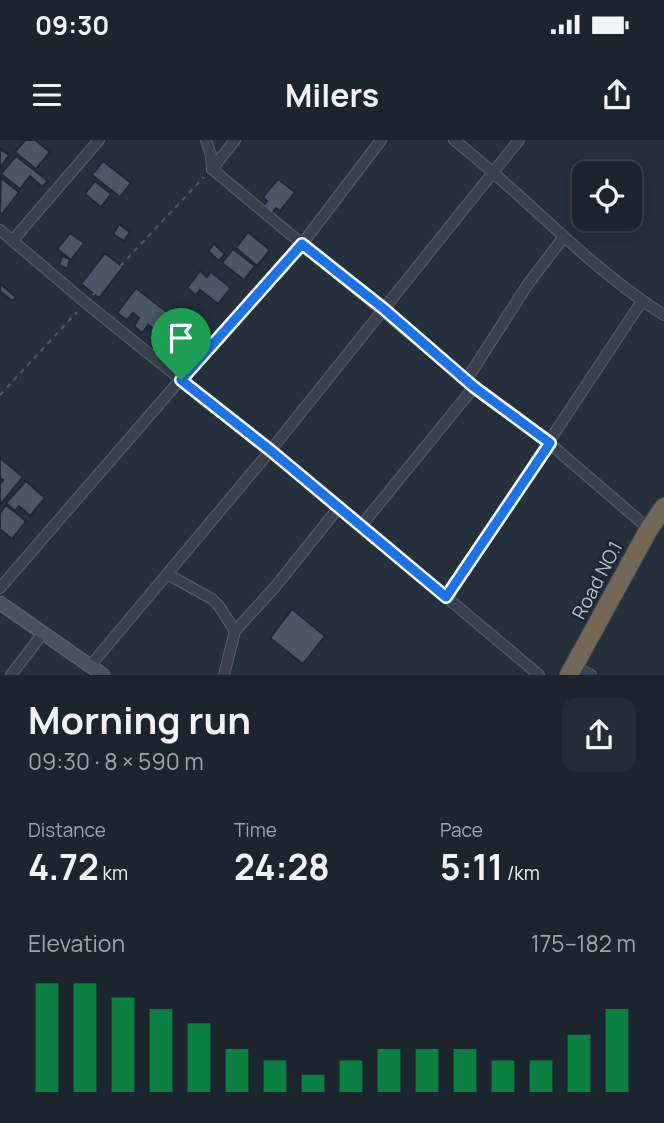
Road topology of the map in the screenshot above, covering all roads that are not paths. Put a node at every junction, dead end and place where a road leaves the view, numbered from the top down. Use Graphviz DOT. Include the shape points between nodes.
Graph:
graph roads {
  1 [pos="99,140"];
  2 [pos="206,140"];
  3 [pos="235,140"];
  4 [pos="381,140"];
  5 [pos="454,140"];
  6 [pos="519,140"];
  7 [pos="212,169"];
  8 [pos="493,171"];
  9 [pos="0,230"];
  10 [pos="563,238"];
  11 [pos="13,240"];
  12 [pos="302,244"];
  13 [pos="642,301"];
  14 [pos="384,309"];
  15 [pos="664,315"];
  16 [pos="181,380"];
  17 [pos="470,383"];
  18 [pos="550,443"];
  19 [pos="270,450"];
  20 [pos="339,507"];
  21 [pos="664,507"];
  22 [pos="361,526"];
  23 [pos="649,529"];
  24 [pos="167,574"];
  25 [pos="0,588"];
  26 [pos="446,597"];
  27 [pos="0,603"];
  28 [pos="235,631"];
  29 [pos="43,633"];
  30 [pos="91,665"];
  31 [pos="572,671"];
  32 [pos="11,675"];
  33 [pos="103,675"];
  34 [pos="224,675"];
  35 [pos="539,675"];
  36 [pos="591,675"];
  1 -- 11 [label="street"];
  2 -- 7 [label="street"];
  3 -- 7 [label="street"];
  4 -- 12 [label="street"];
  5 -- 8 [label="street"];
  6 -- 8 [label="street"];
  7 -- 12 [label="street"];
  8 -- 10 [label="street"];
  8 -- 14 [label="street"];
  9 -- 11 [label="street"];
  10 -- 13 [label="street"];
  10 -- 17 [label="street" via="528,284"];
  11 -- 16 [label="street"];
  12 -- 14 [label="street"];
  12 -- 16 [label="street"];
  13 -- 15 [label="street"];
  13 -- 18 [label="street"];
  14 -- 17 [label="street"];
  14 -- 19 [label="street"];
  16 -- 19 [label="street"];
  16 -- 25 [label="street"];
  17 -- 18 [label="street"];
  17 -- 22 [label="street"];
  18 -- 23 [label="street"];
  18 -- 26 [label="street"];
  19 -- 20 [label="street"];
  19 -- 24 [label="street"];
  20 -- 22 [label="street"];
  20 -- 28 [label="street"];
  21 -- 23 [label="highway, Road NO.1"];
  22 -- 26 [label="street"];
  23 -- 31 [label="highway, Road NO.1"];
  24 -- 28 [label="street" via="212,599"];
  24 -- 30 [label="street"];
  26 -- 35 [label="street"];
  27 -- 29 [label="street"];
  28 -- 34 [label="street"];
  29 -- 30 [label="street"];
  29 -- 32 [label="street"];
  30 -- 33 [label="street"];
  31 -- 36 [label="street"];
}
